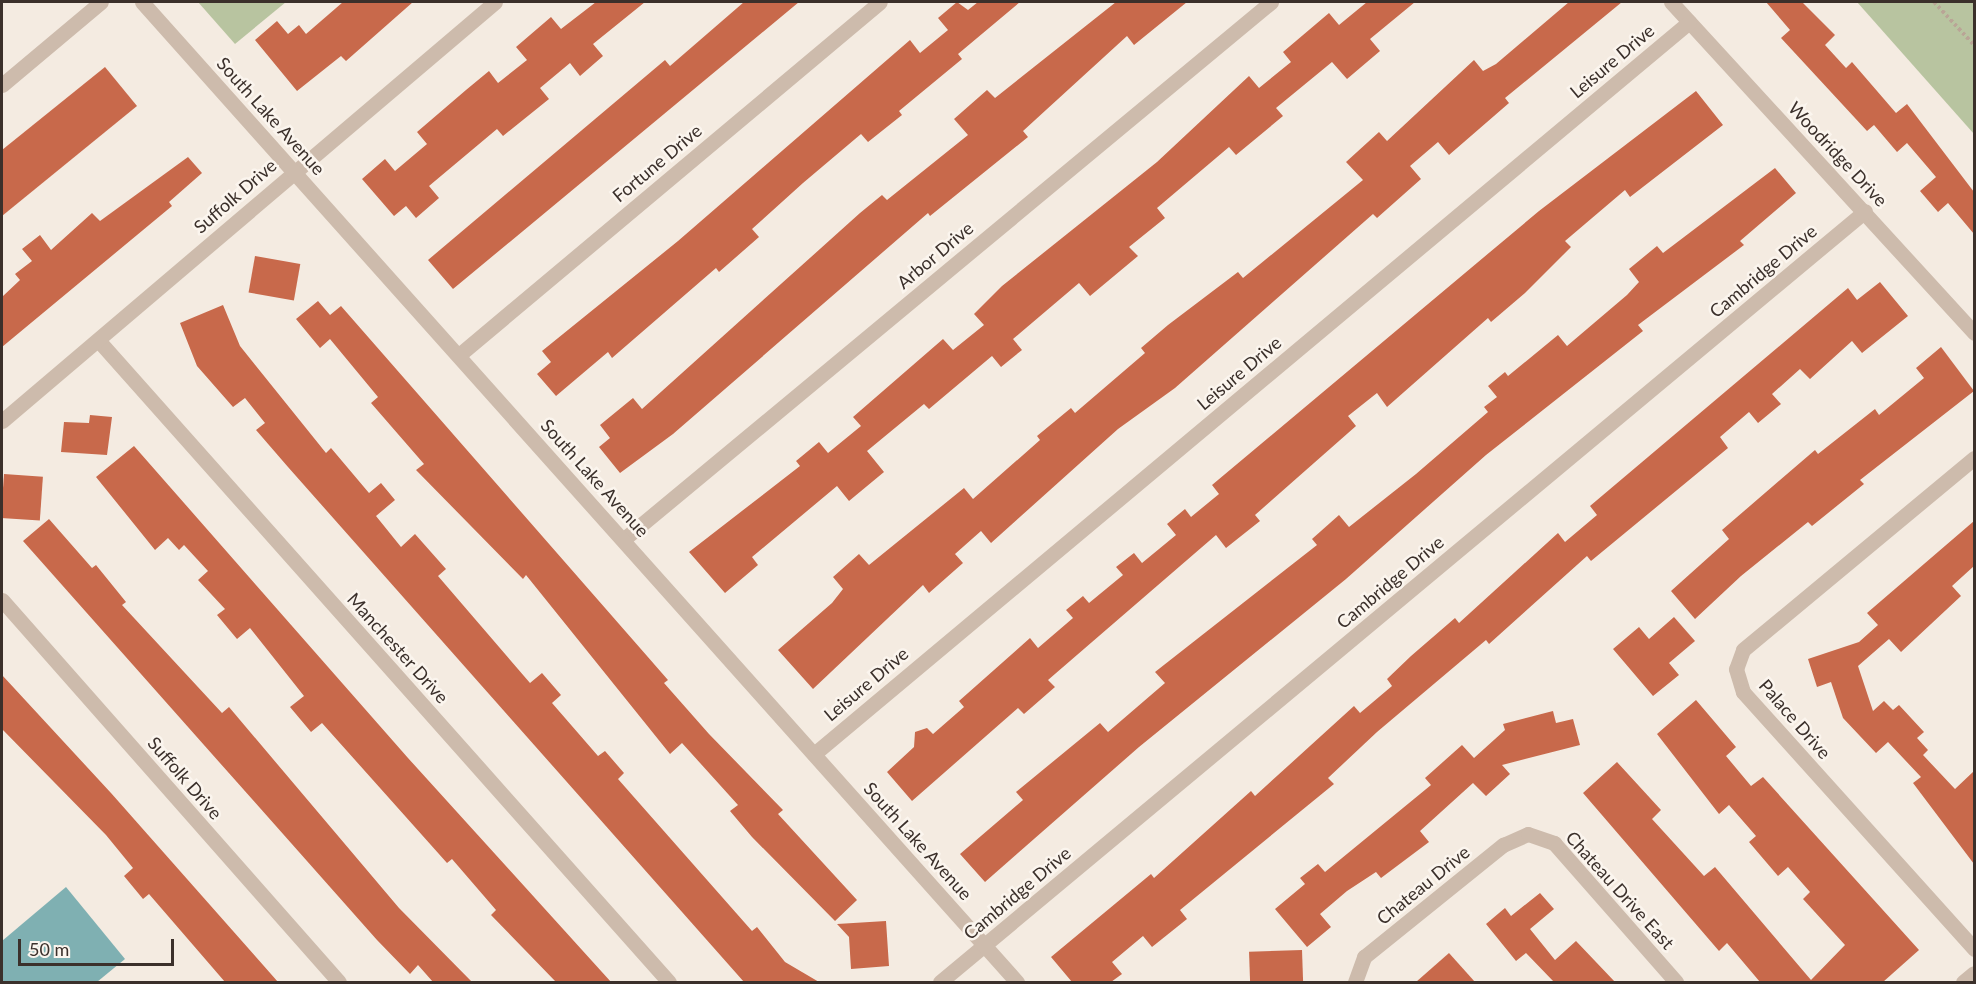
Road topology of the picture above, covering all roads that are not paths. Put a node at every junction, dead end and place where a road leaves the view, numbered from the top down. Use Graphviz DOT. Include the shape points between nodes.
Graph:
graph roads {
  1 [pos="100,2"];
  2 [pos="142,2"];
  3 [pos="495,2"];
  4 [pos="880,2"];
  5 [pos="1271,2"];
  6 [pos="1671,2"];
  7 [pos="1689,22"];
  8 [pos="2,85"];
  9 [pos="293,171"];
  10 [pos="1865,212"];
  11 [pos="1974,333"];
  12 [pos="98,340"];
  13 [pos="459,355"];
  14 [pos="2,421"];
  15 [pos="1974,458"];
  16 [pos="624,539"];
  17 [pos="2,600"];
  18 [pos="814,754"];
  19 [pos="1528,834"];
  20 [pos="984,946"];
  21 [pos="1974,949"];
  22 [pos="1974,973"];
  23 [pos="1354,981"];
  24 [pos="339,982"];
  25 [pos="669,982"];
  26 [pos="940,982"];
  27 [pos="1017,982"];
  28 [pos="1676,982"];
  29 [pos="1963,982"];
  1 -- 8 [label="street"];
  2 -- 9 [label="street, South Lake Avenue"];
  3 -- 9 [label="street, Suffolk Drive"];
  4 -- 13 [label="street, Fortune Drive"];
  5 -- 16 [label="street, Arbor Drive"];
  6 -- 7 [label="street, Woodridge Drive"];
  7 -- 10 [label="street, Woodridge Drive"];
  7 -- 18 [label="street, Leisure Drive"];
  9 -- 12 [label="street, Suffolk Drive"];
  9 -- 13 [label="street, South Lake Avenue"];
  10 -- 11 [label="street, Woodridge Drive"];
  10 -- 20 [label="street, Cambridge Drive"];
  12 -- 14 [label="street, Suffolk Drive"];
  12 -- 25 [label="street, Manchester Drive"];
  13 -- 16 [label="street, South Lake Avenue"];
  15 -- 21 [label="street, Palace Drive" via="1743,650 1736,669 1743,692"];
  16 -- 18 [label="street, South Lake Avenue"];
  17 -- 24 [label="street, Suffolk Drive"];
  18 -- 20 [label="street, South Lake Avenue"];
  19 -- 23 [label="street, Chateau Drive" via="1503,845 1364,957"];
  19 -- 28 [label="street, Chateau Drive East" via="1554,843"];
  20 -- 26 [label="street, Cambridge Drive"];
  20 -- 27 [label="street, South Lake Avenue"];
  22 -- 29 [label="street"];
}
